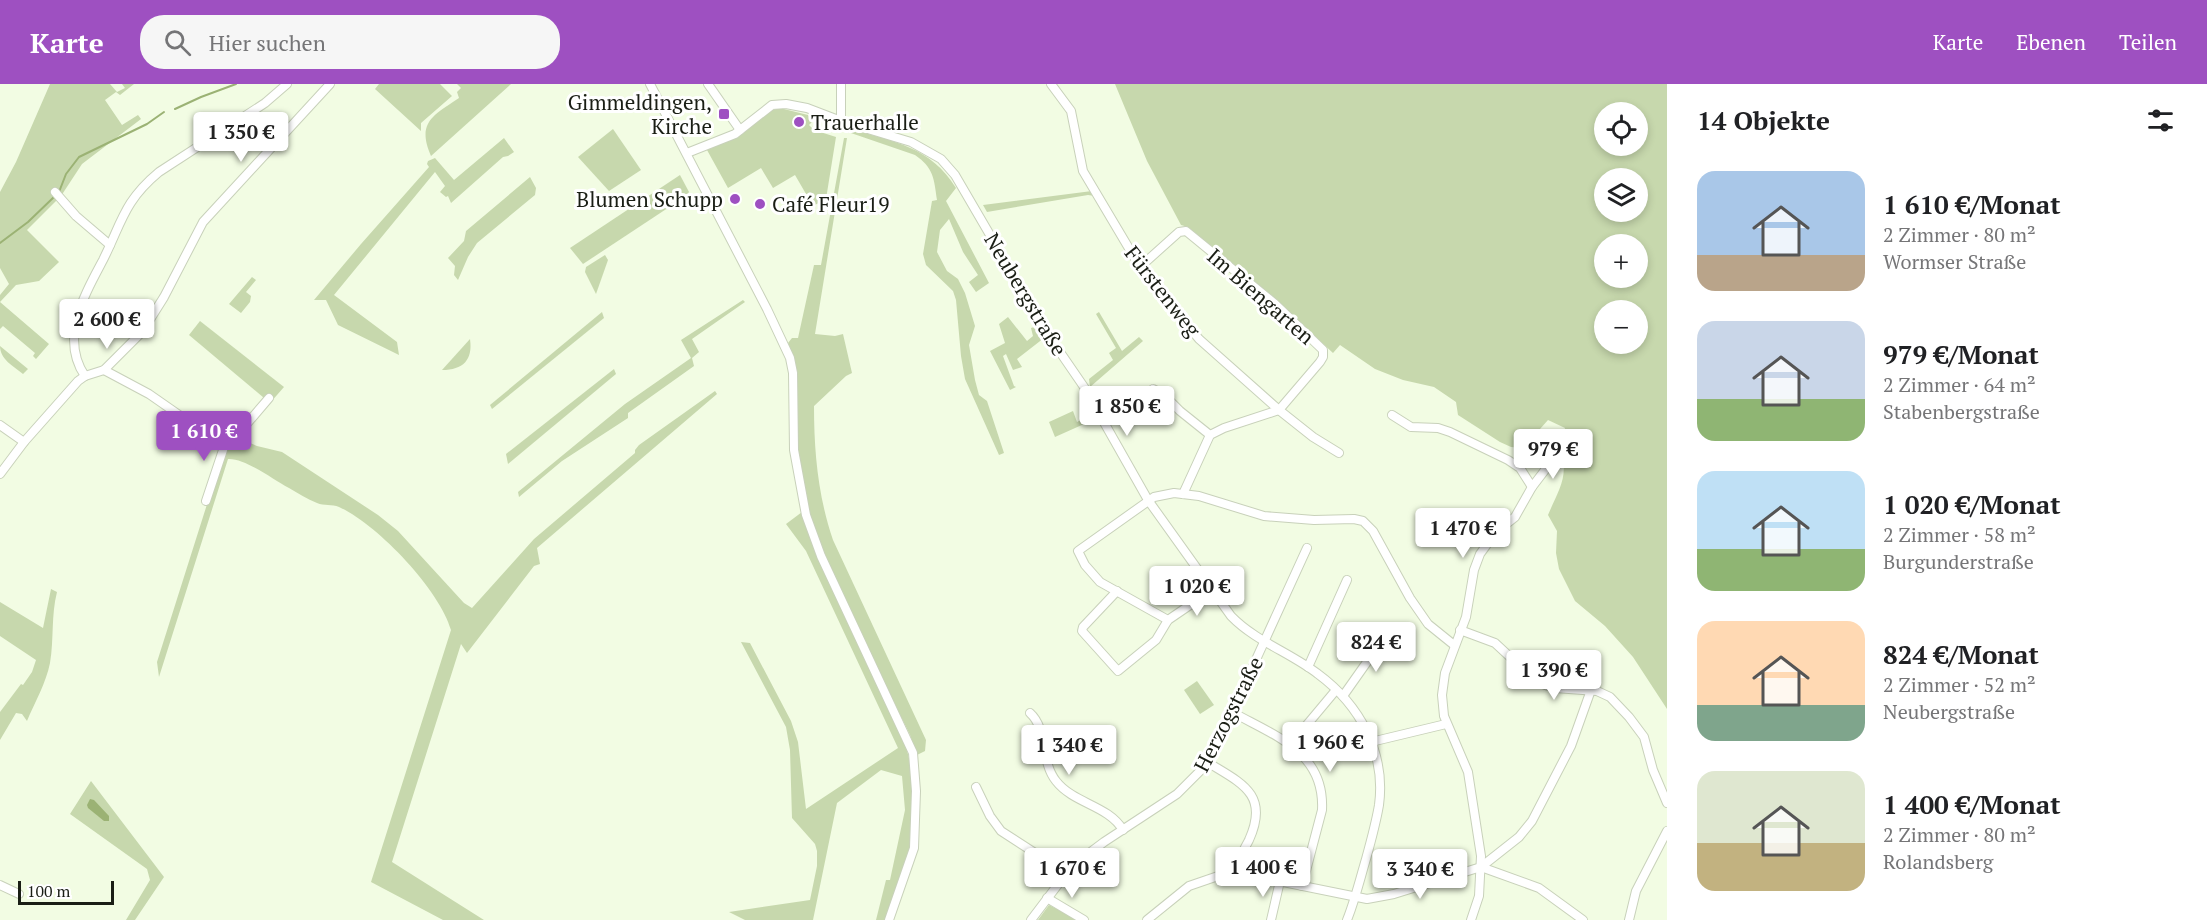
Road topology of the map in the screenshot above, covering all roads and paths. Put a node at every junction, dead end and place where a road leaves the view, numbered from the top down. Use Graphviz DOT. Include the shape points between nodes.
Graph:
graph roads {
  1 [pos="330,84"];
  2 [pos="650,84"];
  3 [pos="708,84"];
  4 [pos="841,84"];
  5 [pos="1051,84"];
  6 [pos="285,85"];
  7 [pos="841,122"];
  8 [pos="740,130"];
  9 [pos="687,153"];
  10 [pos="57,195"];
  11 [pos="110,245"];
  12 [pos="1140,267"];
  13 [pos="104,370"];
  14 [pos="85,376"];
  15 [pos="1153,389"];
  16 [pos="269,398"];
  17 [pos="1279,410"];
  18 [pos="1392,415"];
  19 [pos="0,425"];
  20 [pos="1210,435"];
  21 [pos="229,441"];
  22 [pos="24,442"];
  23 [pos="1339,453"];
  24 [pos="1555,457"];
  25 [pos="0,474"];
  26 [pos="1532,487"];
  27 [pos="1183,494"];
  28 [pos="1148,500"];
  29 [pos="206,501"];
  30 [pos="1307,548"];
  31 [pos="1347,580"];
  32 [pos="1212,590"];
  33 [pos="1117,591"];
  34 [pos="1168,620"];
  35 [pos="1460,630"];
  36 [pos="1376,638"];
  37 [pos="1265,640"];
  38 [pos="1454,645"];
  39 [pos="1308,667"];
  40 [pos="1591,690"];
  41 [pos="1340,693"];
  42 [pos="1232,712"];
  43 [pos="1030,713"];
  44 [pos="1446,724"];
  45 [pos="1371,742"];
  46 [pos="1290,745"];
  47 [pos="1207,762"];
  48 [pos="976,787"];
  49 [pos="1667,803"];
  50 [pos="1123,830"];
  51 [pos="1667,831"];
  52 [pos="1481,867"];
  53 [pos="1066,873"];
  54 [pos="1235,874"];
  55 [pos="1280,881"];
  56 [pos="0,885"];
  57 [pos="1302,886"];
  58 [pos="20,894"];
  59 [pos="1047,898"];
  60 [pos="1355,898"];
  61 [pos="1475,917"];
  62 [pos="889,920"];
  63 [pos="1031,920"];
  64 [pos="1084,920"];
  65 [pos="1147,920"];
  66 [pos="1271,920"];
  67 [pos="1347,920"];
  68 [pos="1583,920"];
  69 [pos="1629,920"];
  1 -- 13 [label="street" via="202,222 148,324"];
  2 -- 9 [label="street"];
  3 -- 8 [label="street"];
  4 -- 7 [label="street"];
  5 -- 12 [label="street, Fürstenweg" via="1071,111 1083,171"];
  6 -- 11 [label="street" via="265,103 159,172 128,204"];
  7 -- 8 [label="street, Neubergstraße" via="807,108 778,104 764,109"];
  7 -- 28 [label="street, Neubergstraße" via="924,148 955,175"];
  8 -- 9 [label="street, Neubergstraße"];
  9 -- 62 [label="street" via="790,358 795,460 811,531 912,753 916,791 914,848"];
  10 -- 11 [label="street"];
  11 -- 14 [label="street" via="77,314 76,355"];
  12 -- 17 [label="street, Fürstenweg" via="1199,339"];
  12 -- 17 [label="street, Im Biengarten" via="1179,232 1186,231 1274,303 1323,350 1320,362"];
  13 -- 14 [label="street"];
  13 -- 21 [label="street" via="148,393 205,433"];
  14 -- 22 [label="street"];
  15 -- 20 [label="street"];
  16 -- 21 [label="street"];
  17 -- 20 [label="street"];
  17 -- 23 [label="street, Fürstenweg"];
  18 -- 26 [label="street" via="1411,427 1450,432 1508,460 1520,468"];
  19 -- 22 [label="street"];
  20 -- 27 [label="street"];
  21 -- 29 [label="street" via="222,449"];
  22 -- 25 [label="street"];
  24 -- 26 [label="street"];
  26 -- 35 [label="street" via="1515,517 1496,532 1480,554"];
  27 -- 28 [label="street" via="1159,495"];
  27 -- 38 [label="street" via="1264,516 1363,521 1428,624"];
  28 -- 32 [label="street, Neubergstraße"];
  28 -- 33 [label="street" via="1078,551 1100,582"];
  30 -- 37 [label="street, Herzogstraße"];
  31 -- 39 [label="street"];
  32 -- 34 [label="street"];
  32 -- 37 [label="street, Neubergstraße" via="1236,622"];
  33 -- 34 [label="street"];
  33 -- 34 [label="street" via="1082,629 1115,670 1120,671 1156,640"];
  35 -- 38 [label="street"];
  35 -- 40 [label="street" via="1495,643 1545,685"];
  36 -- 41 [label="street" via="1374,652"];
  37 -- 39 [label="street, Neubergstraße"];
  37 -- 42 [label="street, Herzogstraße"];
  38 -- 44 [label="street" via="1443,686"];
  39 -- 41 [label="street, Neubergstraße"];
  40 -- 49 [label="street" via="1610,697 1644,737"];
  40 -- 52 [label="street" via="1571,746 1532,821"];
  41 -- 45 [label="street, Neubergstraße" via="1356,711"];
  41 -- 46 [label="street"];
  42 -- 46 [label="street"];
  42 -- 47 [label="street, Herzogstraße"];
  43 -- 50 [label="street" via="1038,722 1046,764 1056,782 1113,817"];
  44 -- 45 [label="street"];
  44 -- 52 [label="street" via="1468,772"];
  45 -- 60 [label="street, Neubergstraße" via="1378,767 1379,804"];
  46 -- 57 [label="street" via="1312,765 1322,799"];
  47 -- 50 [label="street, Herzogstraße" via="1184,789"];
  47 -- 54 [label="street" via="1245,787 1256,804 1256,824"];
  48 -- 53 [label="street" via="1001,831"];
  50 -- 53 [label="street, Herzogstraße"];
  51 -- 69 [label="street" via="1636,891"];
  52 -- 60 [label="street" via="1385,897"];
  52 -- 61 [label="street"];
  52 -- 68 [label="street" via="1539,888"];
  53 -- 59 [label="street, Herzogstraße"];
  54 -- 55 [label="street"];
  54 -- 65 [label="street" via="1196,882"];
  55 -- 57 [label="street"];
  55 -- 66 [label="street"];
  56 -- 58 [label="street"];
  57 -- 60 [label="street"];
  59 -- 63 [label="street, Herzogstraße"];
  59 -- 64 [label="street"];
  60 -- 67 [label="street, Neubergstraße"];
}
